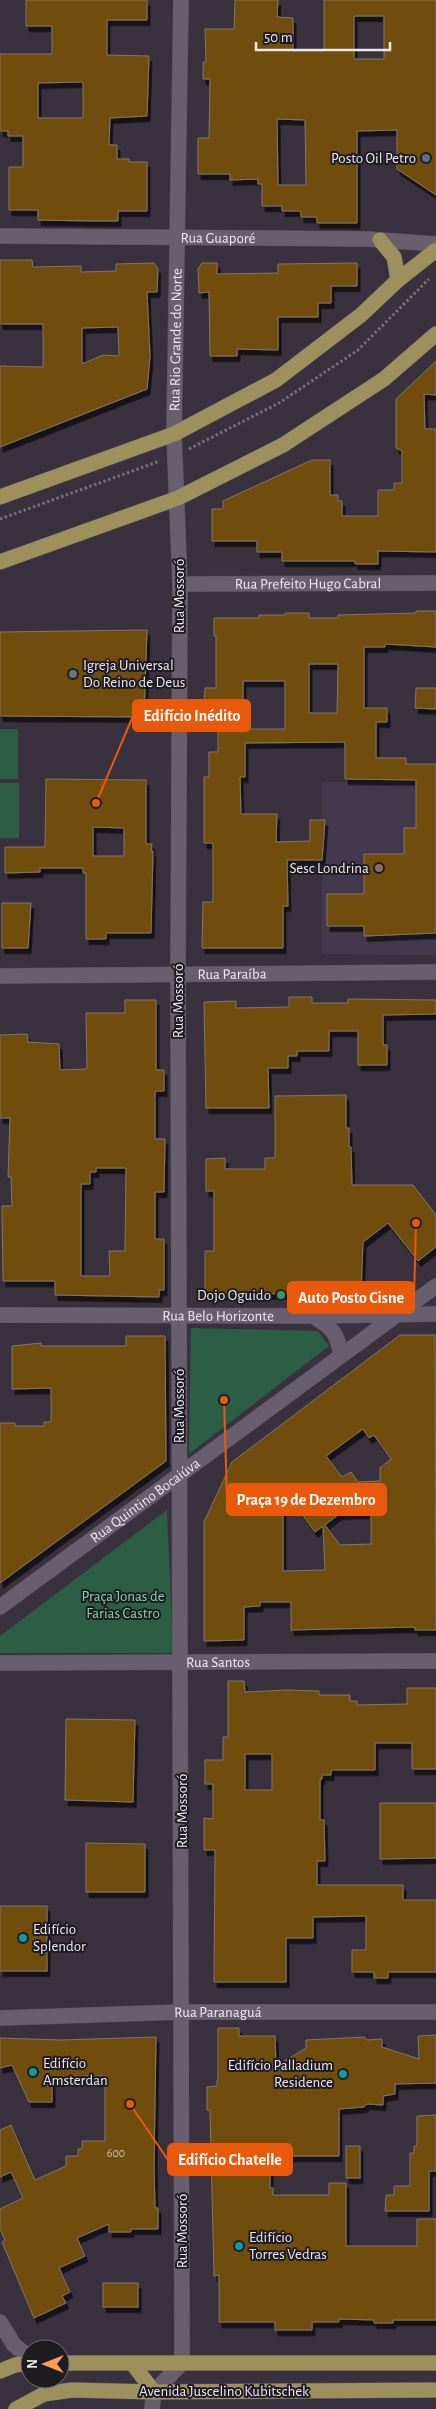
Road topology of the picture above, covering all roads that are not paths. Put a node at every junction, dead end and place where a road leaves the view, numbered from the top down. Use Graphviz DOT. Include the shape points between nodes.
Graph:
graph roads {
  1 [pos="181,0"];
  2 [pos="0,236"];
  3 [pos="177,237"];
  4 [pos="380,240"];
  5 [pos="436,244"];
  6 [pos="436,250"];
  7 [pos="398,280"];
  8 [pos="436,334"];
  9 [pos="174,434"];
  10 [pos="0,497"];
  11 [pos="178,498"];
  12 [pos="0,562"];
  13 [pos="436,582"];
  14 [pos="180,584"];
  15 [pos="436,972"];
  16 [pos="178,975"];
  17 [pos="0,976"];
  18 [pos="436,1286"];
  19 [pos="179,1314"];
  20 [pos="401,1314"];
  21 [pos="436,1314"];
  22 [pos="0,1315"];
  23 [pos="313,1316"];
  24 [pos="341,1356"];
  25 [pos="179,1476"];
  26 [pos="0,1608"];
  27 [pos="436,1661"];
  28 [pos="182,1662"];
  29 [pos="0,1663"];
  30 [pos="182,2012"];
  31 [pos="436,2012"];
  32 [pos="0,2018"];
  33 [pos="0,2322"];
  34 [pos="20,2350"];
  35 [pos="70,2363"];
  36 [pos="132,2363"];
  37 [pos="182,2363"];
  38 [pos="436,2363"];
  39 [pos="20,2364"];
  40 [pos="0,2371"];
  41 [pos="436,2390"];
  42 [pos="154,2392"];
  43 [pos="16,2409"];
  44 [pos="152,2409"];
  1 -- 3 [label="street, Rua Rio Grande do Norte"];
  2 -- 3 [label="street, Rua Guaporé"];
  3 -- 4 [label="street, Rua Guaporé"];
  3 -- 9 [label="street, Rua Rio Grande do Norte"];
  4 -- 5 [label="street, Rua Guaporé"];
  4 -- 7 [label="main road" via="394,257"];
  6 -- 7 [label="main road"];
  7 -- 9 [label="main road" via="361,315 276,380"];
  8 -- 11 [label="main road" via="384,379 283,445"];
  9 -- 10 [label="main road"];
  9 -- 11 [label="street, Rua Rio Grande do Norte"];
  11 -- 12 [label="main road"];
  11 -- 14 [label="street, Rua Mossoró"];
  13 -- 14 [label="street, Rua Prefeito Hugo Cabral"];
  14 -- 16 [label="street, Rua Mossoró"];
  15 -- 16 [label="street, Rua Paraíba"];
  16 -- 17 [label="street, Rua Paraíba"];
  16 -- 19 [label="street, Rua Mossoró"];
  18 -- 20 [label="street, Rua Quintino Bocaiúva"];
  19 -- 22 [label="street, Rua Belo Horizonte"];
  19 -- 23 [label="street, Rua Belo Horizonte"];
  19 -- 25 [label="street, Rua Mossoró"];
  20 -- 21 [label="street, Rua Belo Horizonte"];
  20 -- 23 [label="street, Rua Belo Horizonte"];
  20 -- 24 [label="street, Rua Quintino Bocaiúva"];
  23 -- 24 [label="street" via="332,1329"];
  24 -- 25 [label="street, Rua Quintino Bocaiúva"];
  25 -- 26 [label="street, Rua Quintino Bocaiúva"];
  25 -- 28 [label="street, Rua Mossoró"];
  27 -- 28 [label="street, Rua Santos"];
  28 -- 29 [label="street, Rua Santos"];
  28 -- 30 [label="street, Rua Mossoró"];
  30 -- 31 [label="street, Rua Paranaguá"];
  30 -- 32 [label="street, Rua Paranaguá"];
  30 -- 37 [label="street, Rua Mossoró"];
  33 -- 34 [label="street"];
  35 -- 36 [label="main road, Avenida Juscelino Kubitschek"];
  36 -- 37 [label="main road, Avenida Juscelino Kubitschek"];
  36 -- 42 [label="main road"];
  37 -- 38 [label="main road, Avenida Juscelino Kubitschek"];
  37 -- 42 [label="street"];
  39 -- 40 [label="main road"];
  41 -- 42 [label="main road, Avenida Juscelino Kubitschek"];
  42 -- 43 [label="main road, Avenida Juscelino Kubitschek" via="59,2392 44,2394"];
  42 -- 44 [label="street"];
}
